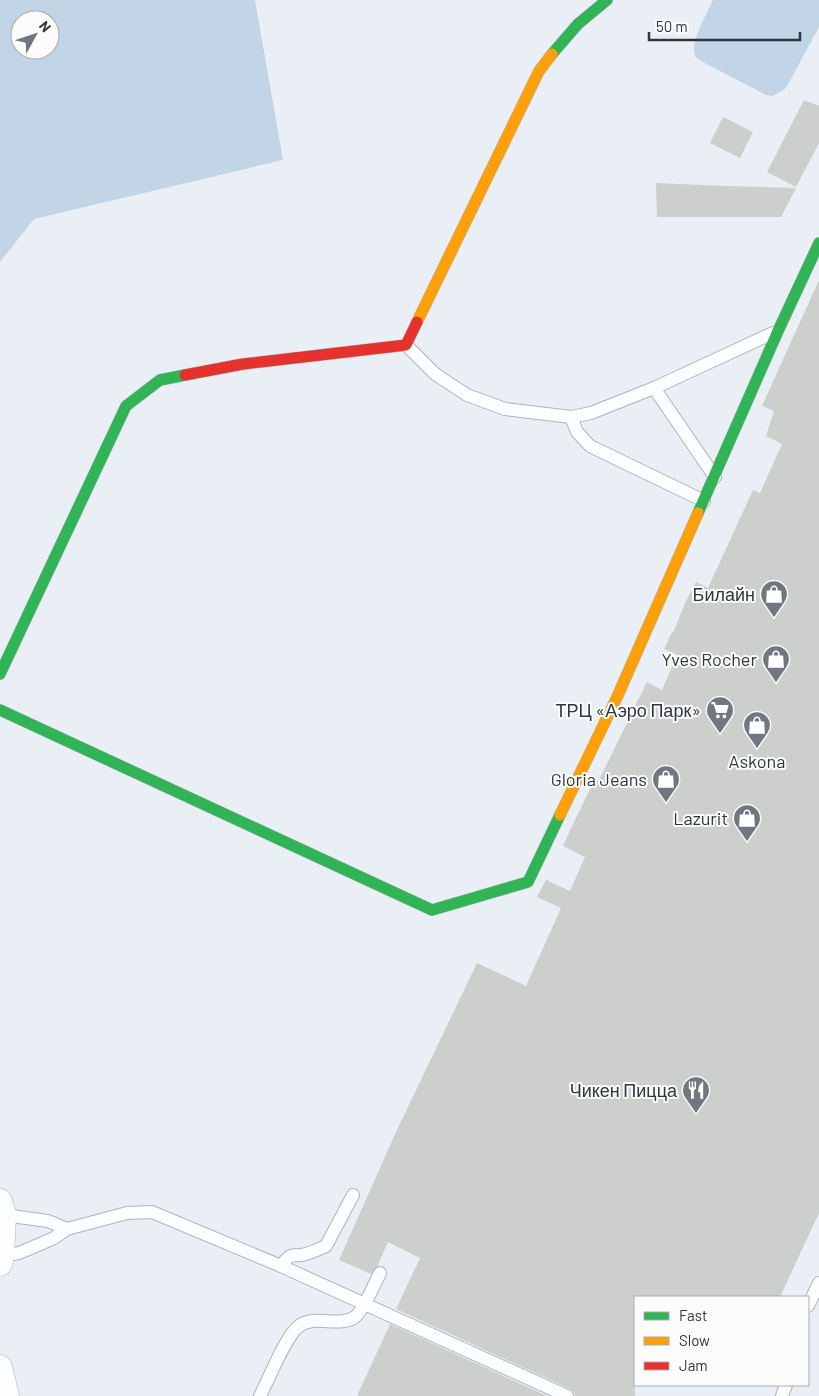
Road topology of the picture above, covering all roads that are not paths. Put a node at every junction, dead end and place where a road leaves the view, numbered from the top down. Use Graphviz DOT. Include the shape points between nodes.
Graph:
graph roads {
  1 [pos="607,0"];
  2 [pos="819,243"];
  3 [pos="778,331"];
  4 [pos="406,345"];
  5 [pos="654,388"];
  6 [pos="571,417"];
  7 [pos="715,477"];
  8 [pos="704,500"];
  9 [pos="0,674"];
  10 [pos="0,710"];
  11 [pos="353,1195"];
  12 [pos="2,1208"];
  13 [pos="67,1229"];
  14 [pos="1,1260"];
  15 [pos="281,1266"];
  16 [pos="380,1274"];
  17 [pos="819,1283"];
  18 [pos="809,1304"];
  19 [pos="0,1367"];
  20 [pos="7,1396"];
  21 [pos="260,1396"];
  22 [pos="567,1396"];
  1 -- 4 [label="street" via="563,39 539,71"];
  2 -- 3 [label="street"];
  3 -- 5 [label="lane"];
  3 -- 7 [label="street"];
  4 -- 6 [label="lane" via="435,374 468,395 505,409"];
  4 -- 9 [label="street" via="243,364 160,380 126,406"];
  5 -- 6 [label="lane" via="591,413"];
  5 -- 7 [label="lane"];
  6 -- 8 [label="lane" via="577,432 590,446"];
  7 -- 8 [label="street"];
  8 -- 10 [label="street" via="618,695 528,882 432,910"];
  11 -- 15 [label="lane" via="326,1246 304,1255 288,1256"];
  12 -- 13 [label="lane"];
  12 -- 14 [label="street"];
  13 -- 14 [label="lane" via="54,1238"];
  13 -- 15 [label="lane" via="128,1213 152,1212"];
  15 -- 22 [label="lane"];
  16 -- 21 [label="lane" via="355,1317 312,1320 292,1333"];
  17 -- 18 [label="lane"];
  19 -- 20 [label="street"];
}
